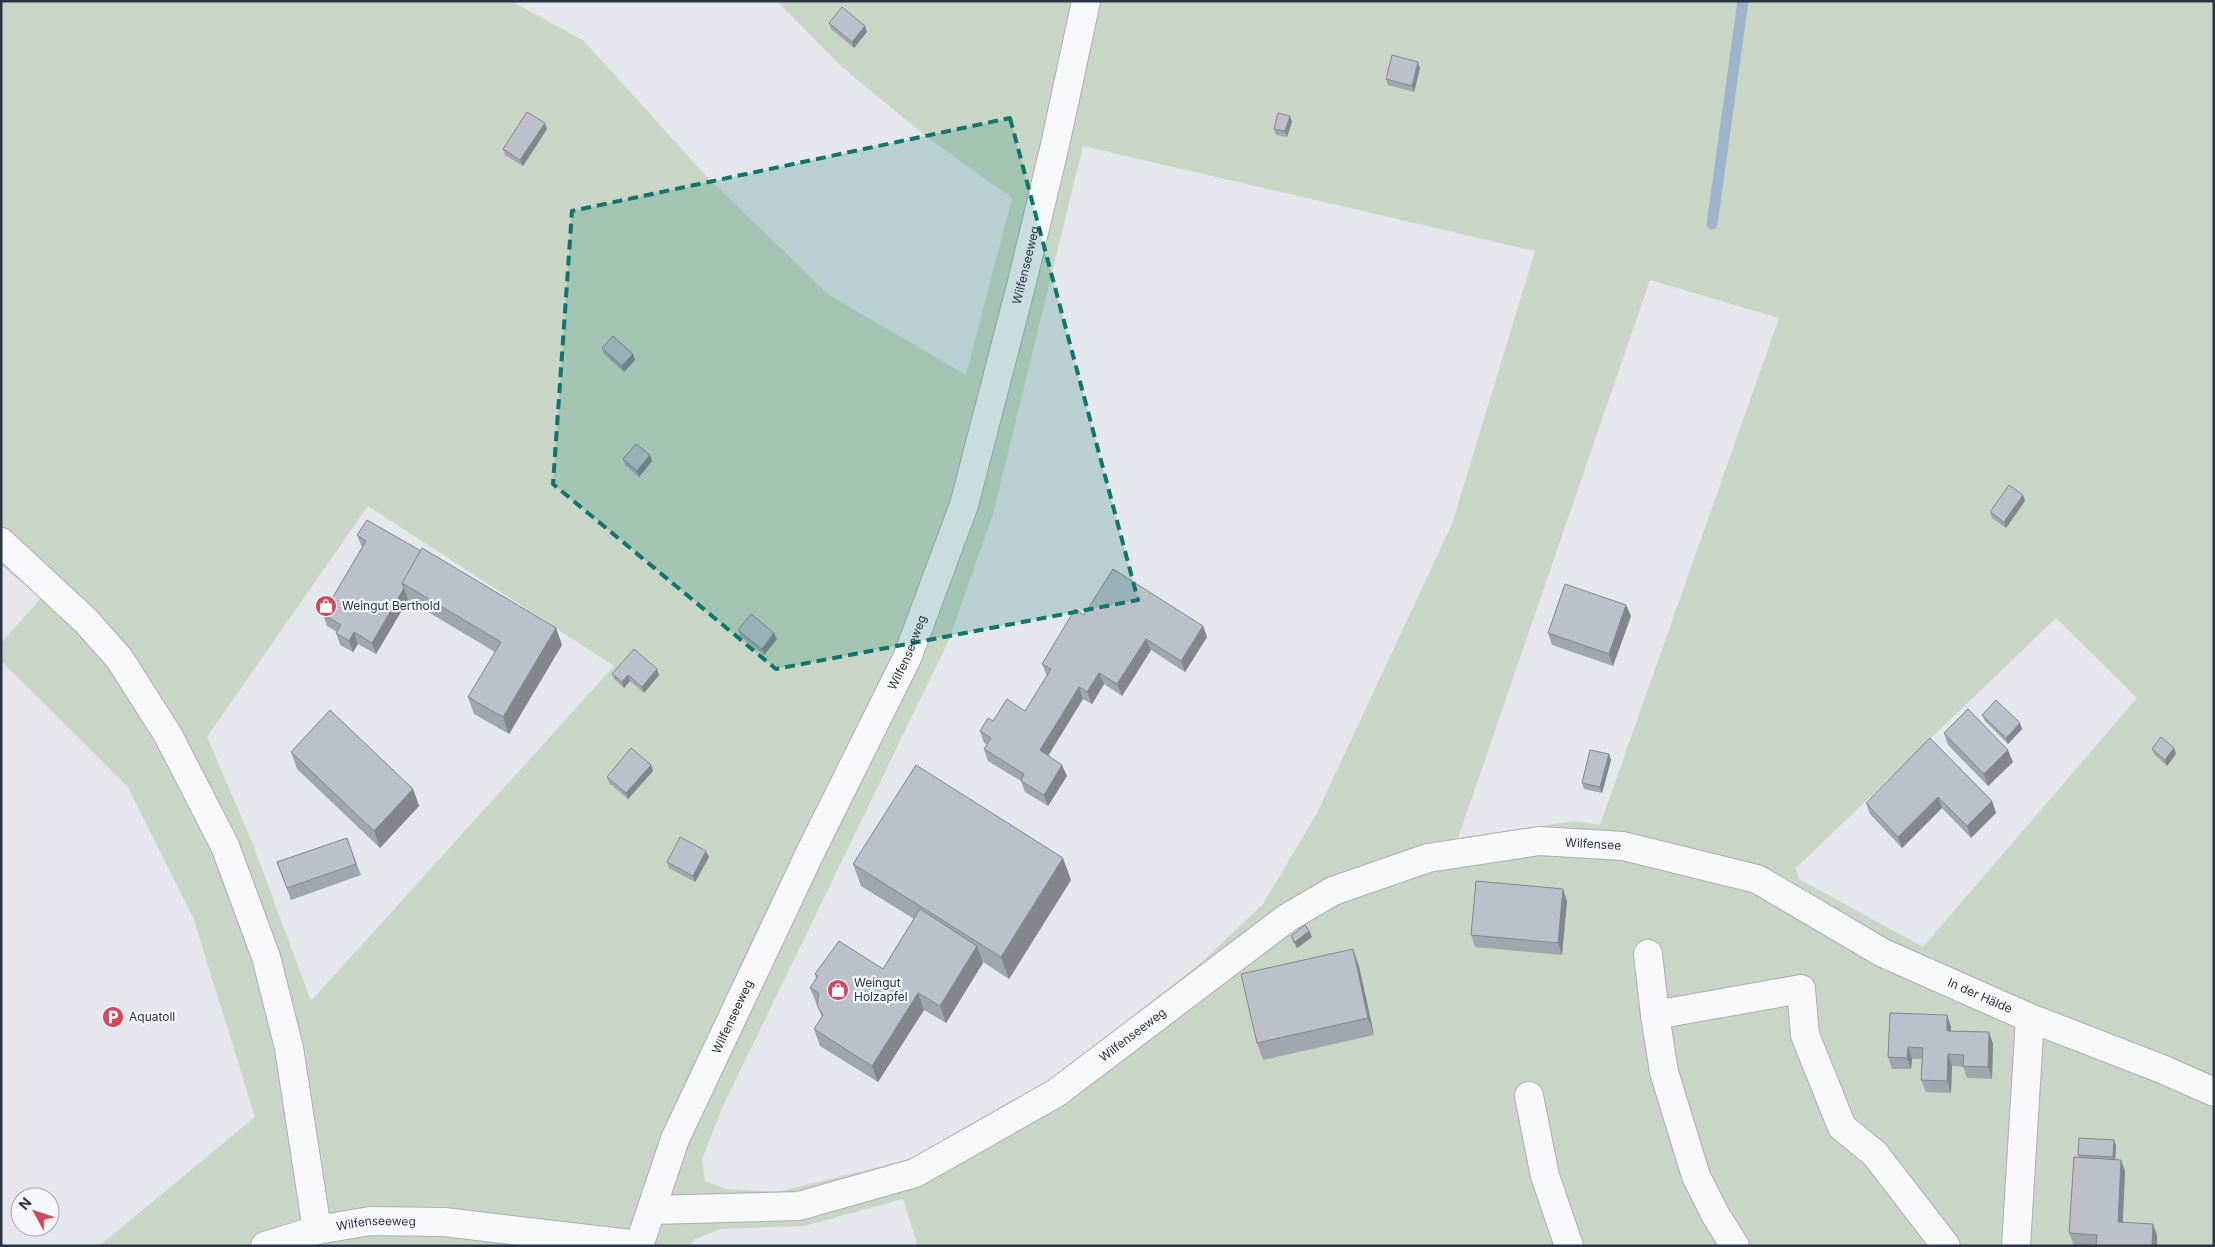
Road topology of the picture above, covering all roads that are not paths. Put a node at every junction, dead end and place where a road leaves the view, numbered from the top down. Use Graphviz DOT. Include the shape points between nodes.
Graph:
graph roads {
  1 [pos="1086,1"];
  2 [pos="1,542"];
  3 [pos="1428,858"];
  4 [pos="1757,880"];
  5 [pos="1648,954"];
  6 [pos="1655,1015"];
  7 [pos="2030,1018"];
  8 [pos="2214,1092"];
  9 [pos="1529,1096"];
  10 [pos="652,1210"];
  11 [pos="317,1230"];
  12 [pos="265,1246"];
  13 [pos="639,1246"];
  14 [pos="1569,1246"];
  15 [pos="1735,1246"];
  16 [pos="1946,1246"];
  17 [pos="2016,1246"];
  1 -- 10 [label="street, Wilfenseeweg" via="1022,282 964,505 907,658 810,853 675,1139"];
  2 -- 11 [label="street" via="85,620 119,658 168,735 225,846 266,957 289,1048"];
  3 -- 4 [label="street, Wilfensee" via="1539,841 1623,846"];
  3 -- 10 [label="street, Wilfenseeweg" via="1333,891 1288,918 1056,1093 915,1173 799,1206"];
  4 -- 7 [label="street, In der Hälde" via="1883,953"];
  5 -- 6 [label="street"];
  6 -- 15 [label="street" via="1664,1072 1696,1176"];
  6 -- 16 [label="street" via="1801,989 1805,1035 1842,1127 1875,1154"];
  7 -- 8 [label="street, In der Hälde"];
  7 -- 17 [label="street"];
  9 -- 14 [label="street" via="1545,1176"];
  10 -- 13 [label="street"];
  11 -- 12 [label="street, Wilfenseeweg"];
  11 -- 13 [label="street, Wilfenseeweg" via="370,1221 444,1222"];
}
